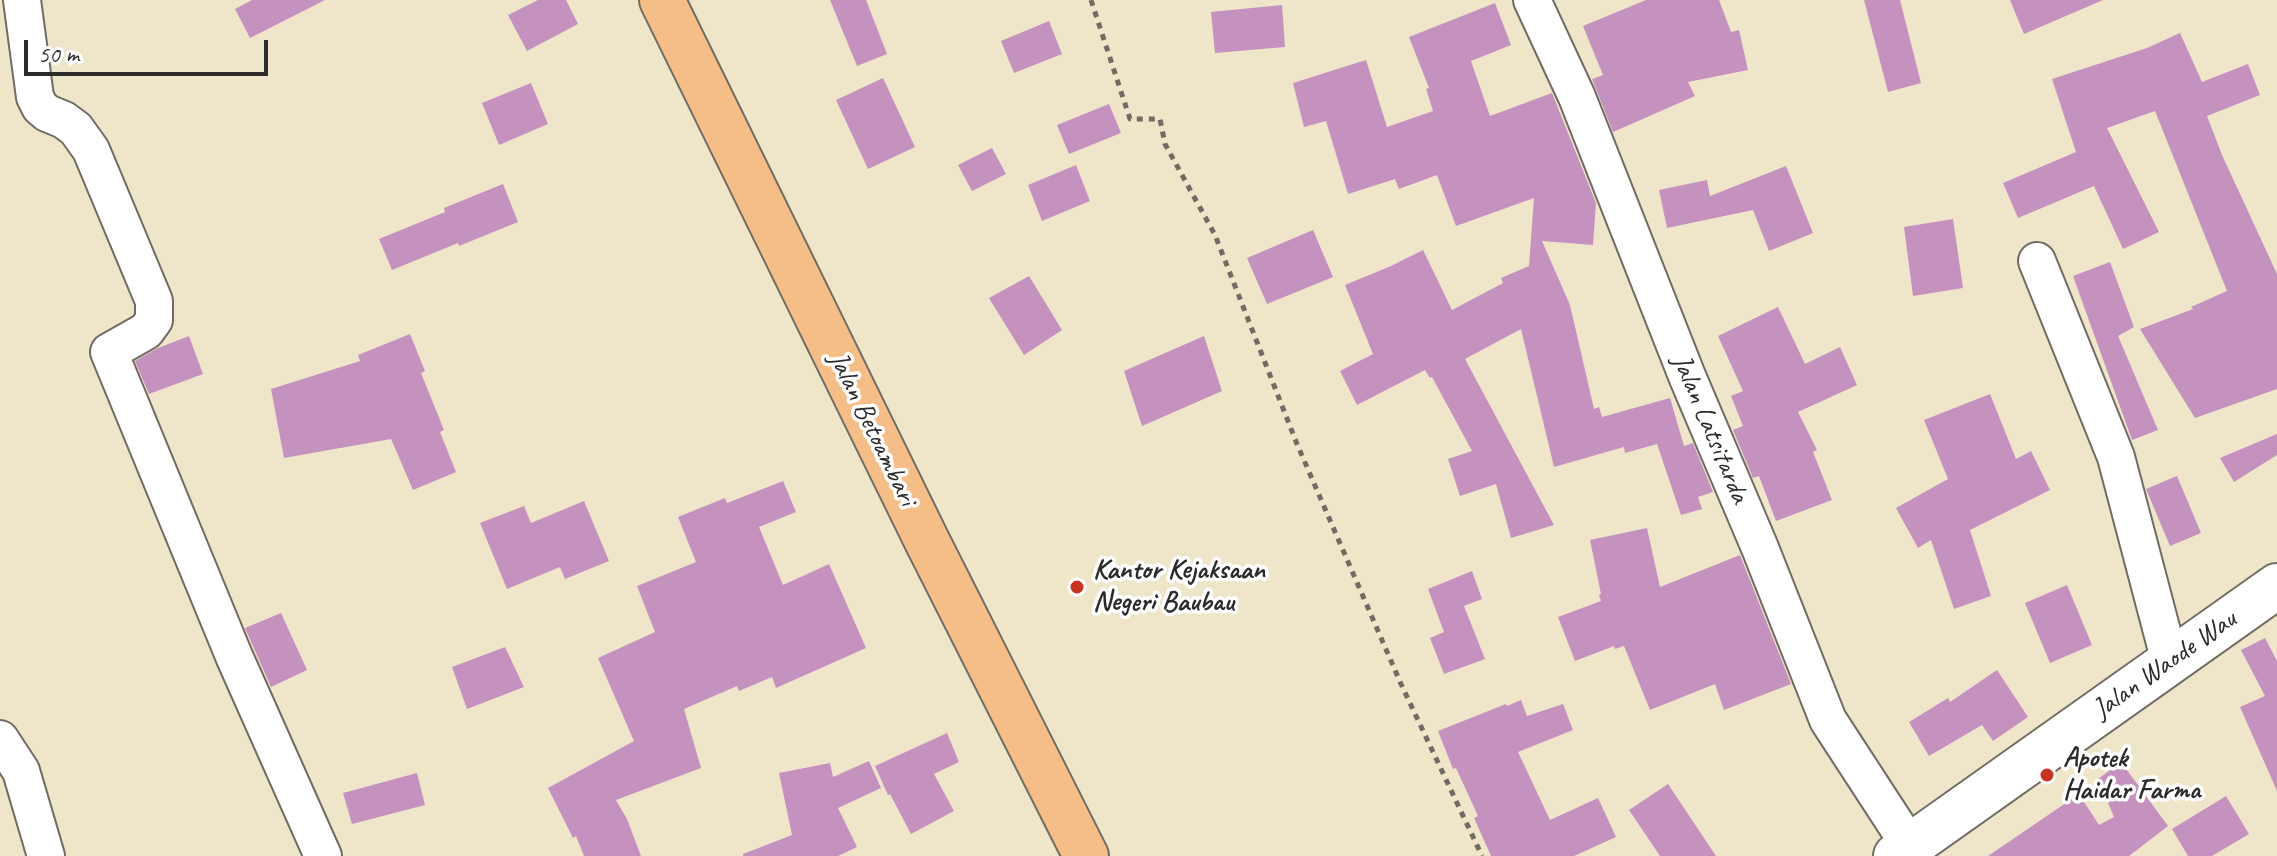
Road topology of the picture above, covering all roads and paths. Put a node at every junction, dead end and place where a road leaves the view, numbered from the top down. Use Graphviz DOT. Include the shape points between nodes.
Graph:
graph roads {
  1 [pos="22,0"];
  2 [pos="633,0"];
  3 [pos="662,0"];
  4 [pos="1091,0"];
  5 [pos="1532,0"];
  6 [pos="716,140"];
  7 [pos="2037,261"];
  8 [pos="2277,586"];
  9 [pos="2170,662"];
  10 [pos="0,739"];
  11 [pos="1914,849"];
  12 [pos="46,856"];
  13 [pos="323,856"];
  14 [pos="1058,856"];
  15 [pos="1086,856"];
  16 [pos="1482,856"];
  1 -- 13 [label="street" via="35,97 47,113 76,129 91,150 154,301 154,320 146,331 109,352"];
  2 -- 6 [label="main road, Jalan Betoambari"];
  3 -- 6 [label="main road, Jalan Betoambari"];
  4 -- 16 [label="path" via="1130,119 1160,119 1165,144 1215,235 1297,444"];
  5 -- 11 [label="street, Jalan Latsitarda" via="1577,97 1828,720"];
  6 -- 14 [label="main road, Jalan Betoambari"];
  6 -- 15 [label="main road, Jalan Betoambari"];
  7 -- 9 [label="street" via="2116,457"];
  8 -- 9 [label="street, Jalan Waode Wau"];
  9 -- 11 [label="street, Jalan Waode Wau"];
  10 -- 12 [label="street" via="21,771"];
}
